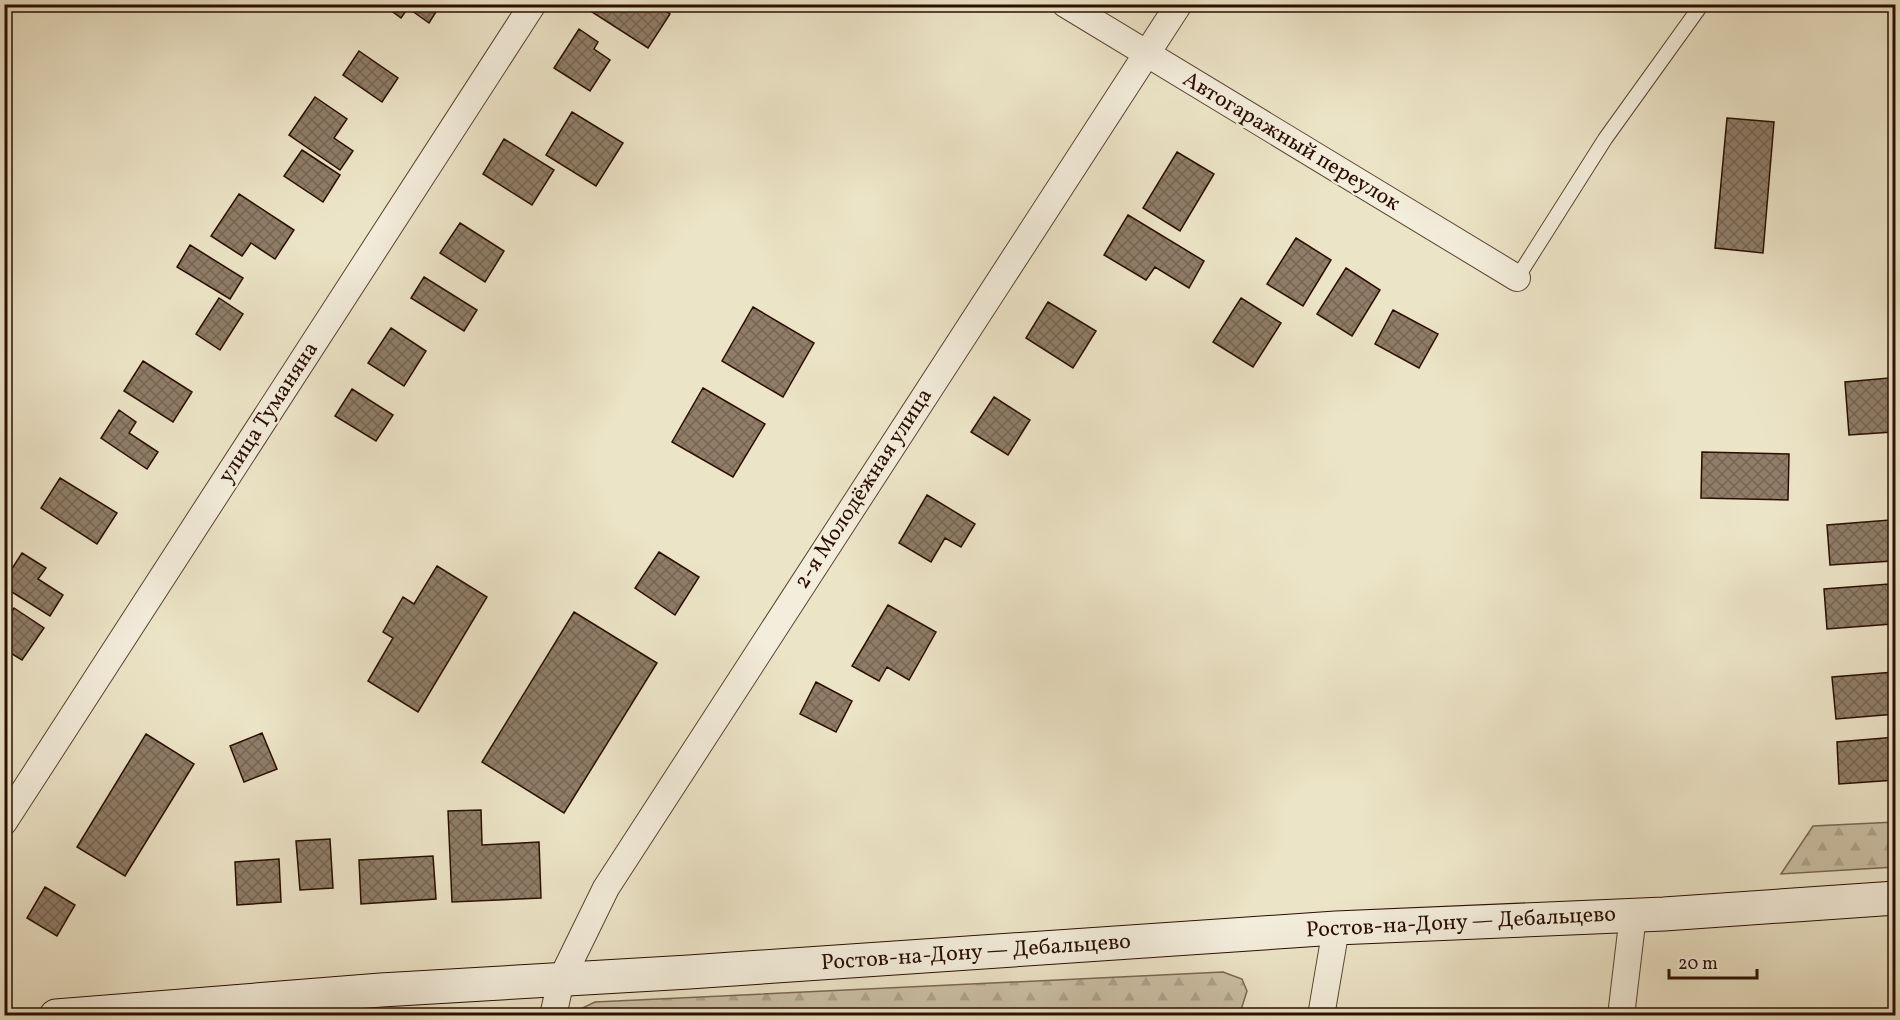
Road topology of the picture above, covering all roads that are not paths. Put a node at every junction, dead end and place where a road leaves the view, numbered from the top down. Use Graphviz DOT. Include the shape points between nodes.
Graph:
graph roads {
  1 [pos="533,4"];
  2 [pos="1065,4"];
  3 [pos="1179,4"];
  4 [pos="1702,4"];
  5 [pos="1146,54"];
  6 [pos="1517,278"];
  7 [pos="4,822"];
  8 [pos="1896,898"];
  9 [pos="1633,915"];
  10 [pos="1336,928"];
  11 [pos="561,980"];
  12 [pos="56,1016"];
  13 [pos="553,1016"];
  14 [pos="1321,1016"];
  15 [pos="1621,1016"];
  1 -- 7 [label="street, улица Туманяна"];
  2 -- 5 [label="street, Автогаражный переулок"];
  3 -- 5 [label="street, 2-я Молодёжная улица"];
  4 -- 6 [label="lane" via="1605,139"];
  5 -- 6 [label="street, Автогаражный переулок"];
  5 -- 11 [label="street, 2-я Молодёжная улица" via="606,888"];
  8 -- 9 [label="street, Ростов-на-Дону — Дебальцево"];
  9 -- 10 [label="street, Ростов-на-Дону — Дебальцево"];
  9 -- 15 [label="street"];
  10 -- 11 [label="street, Ростов-на-Дону — Дебальцево"];
  10 -- 14 [label="street"];
  11 -- 12 [label="street, Ростов-на-Дону — Дебальцево"];
  11 -- 13 [label="street, 2-я Молодёжная улица"];
}
